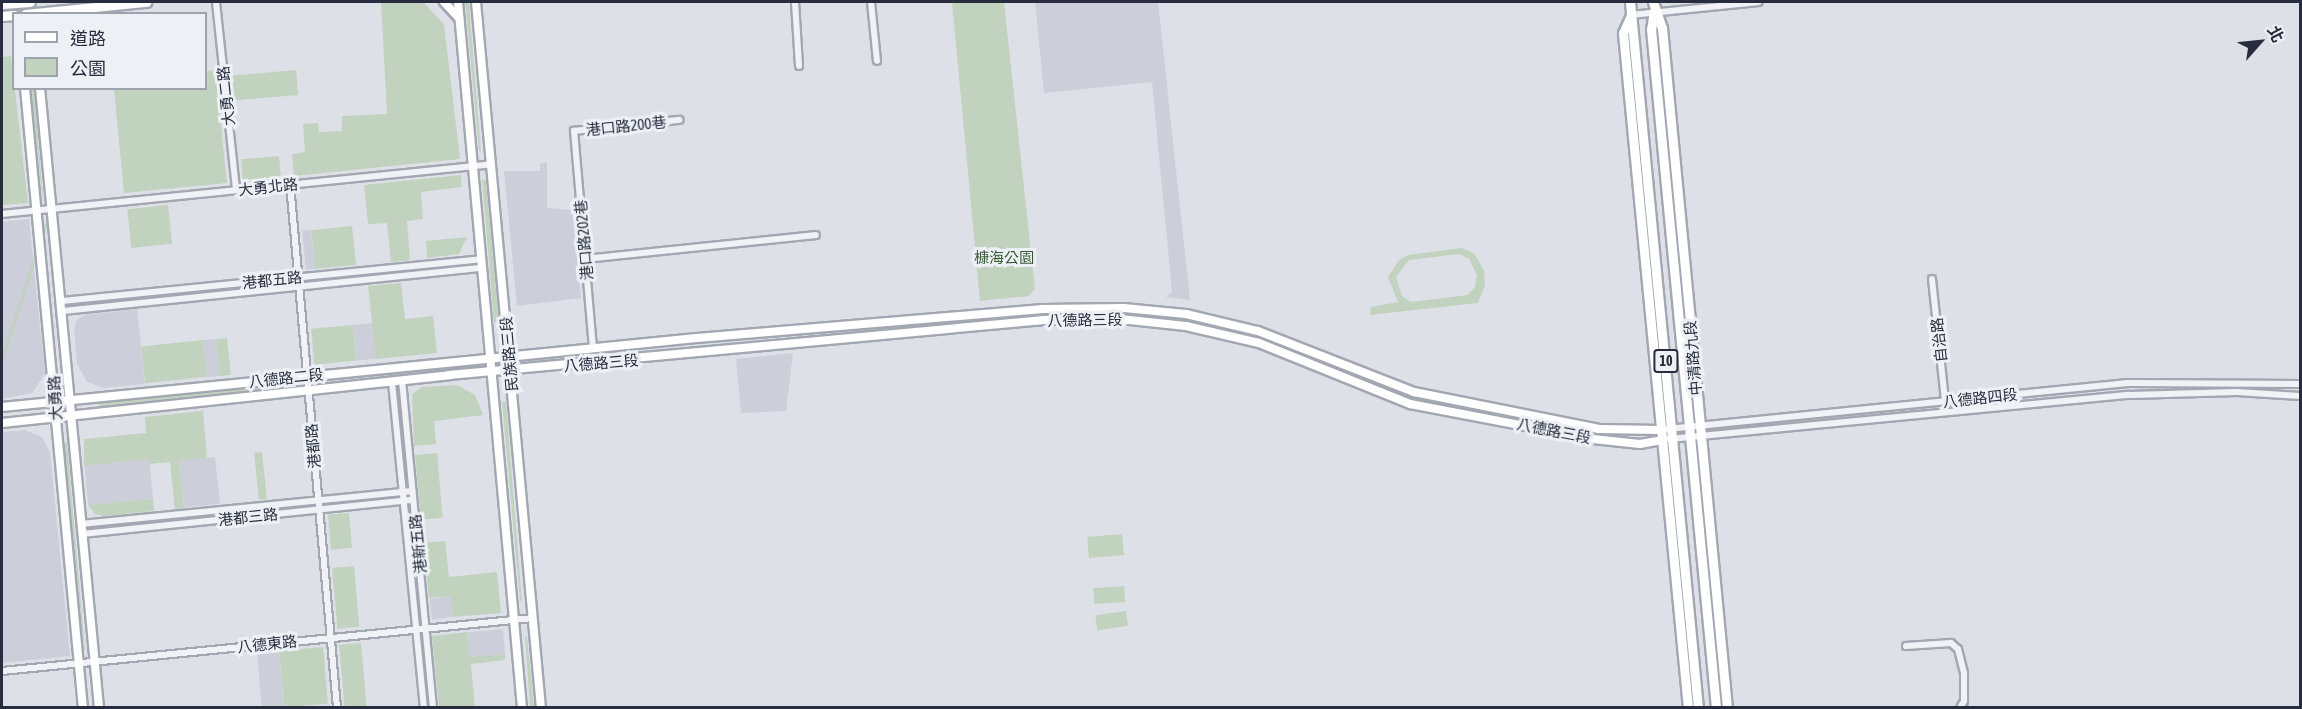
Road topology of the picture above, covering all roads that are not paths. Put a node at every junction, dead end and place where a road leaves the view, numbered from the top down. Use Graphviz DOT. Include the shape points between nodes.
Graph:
graph roads {
  1 [pos="16,2"];
  2 [pos="30,2"];
  3 [pos="146,2"];
  4 [pos="216,2"];
  5 [pos="444,2"];
  6 [pos="458,2"];
  7 [pos="476,2"];
  8 [pos="795,2"];
  9 [pos="871,2"];
  10 [pos="1630,2"];
  11 [pos="1758,2"];
  12 [pos="2,4"];
  13 [pos="1654,6"];
  14 [pos="42,12"];
  15 [pos="1631,15"];
  16 [pos="459,18"];
  17 [pos="877,61"];
  18 [pos="799,66"];
  19 [pos="25,90"];
  20 [pos="40,90"];
  21 [pos="679,120"];
  22 [pos="574,131"];
  23 [pos="491,164"];
  24 [pos="473,166"];
  25 [pos="290,184"];
  26 [pos="236,190"];
  27 [pos="45,209"];
  28 [pos="2,214"];
  29 [pos="816,235"];
  30 [pos="481,259"];
  31 [pos="585,259"];
  32 [pos="482,268"];
  33 [pos="298,277"];
  34 [pos="1932,279"];
  35 [pos="299,287"];
  36 [pos="62,301"];
  37 [pos="1043,309"];
  38 [pos="63,311"];
  39 [pos="1044,320"];
  40 [pos="593,348"];
  41 [pos="509,355"];
  42 [pos="490,357"];
  43 [pos="510,370"];
  44 [pos="492,372"];
  45 [pos="307,376"];
  46 [pos="402,381"];
  47 [pos="392,382"];
  48 [pos="2128,383"];
  49 [pos="2301,384"];
  50 [pos="308,391"];
  51 [pos="1414,392"];
  52 [pos="2129,395"];
  53 [pos="2301,396"];
  54 [pos="63,401"];
  55 [pos="1946,401"];
  56 [pos="1410,404"];
  57 [pos="2,408"];
  58 [pos="1845,410"];
  59 [pos="64,416"];
  60 [pos="1846,421"];
  61 [pos="2,423"];
  62 [pos="1699,424"];
  63 [pos="1687,426"];
  64 [pos="1672,428"];
  65 [pos="1660,430"];
  66 [pos="1700,434"];
  67 [pos="1688,436"];
  68 [pos="1673,438"];
  69 [pos="1662,440"];
  70 [pos="412,491"];
  71 [pos="403,492"];
  72 [pos="318,500"];
  73 [pos="413,500"];
  74 [pos="404,501"];
  75 [pos="319,510"];
  76 [pos="81,524"];
  77 [pos="82,534"];
  78 [pos="532,618"];
  79 [pos="514,620"];
  80 [pos="426,628"];
  81 [pos="416,629"];
  82 [pos="330,638"];
  83 [pos="1906,646"];
  84 [pos="94,662"];
  85 [pos="79,663"];
  86 [pos="2,671"];
  87 [pos="83,708"];
  88 [pos="99,708"];
  89 [pos="336,708"];
  90 [pos="424,708"];
  91 [pos="434,708"];
  92 [pos="522,708"];
  93 [pos="541,708"];
  94 [pos="1688,708"];
  95 [pos="1698,708"];
  96 [pos="1716,708"];
  97 [pos="1727,708"];
  98 [pos="1960,708"];
  1 -- 2 [label="main road"];
  1 -- 12 [label="main road"];
  3 -- 14 [label="main road"];
  4 -- 26 [label="street, 大勇二路"];
  5 -- 16 [label="street"];
  6 -- 16 [label="street, 民族路三段"];
  7 -- 23 [label="street, 民族路三段"];
  8 -- 18 [label="street"];
  9 -- 17 [label="street"];
  10 -- 15 [label="main road, 中清路九段 / 10"];
  11 -- 13 [label="street"];
  13 -- 15 [label="street"];
  13 -- 62 [label="main road, 中清路九段" via="1662,28"];
  13 -- 63 [label="main road, 中清路九段 / 10" via="1651,29"];
  15 -- 64 [label="main road, 中清路九段 / 10"];
  15 -- 65 [label="main road, 中清路九段" via="1623,33"];
  16 -- 24 [label="street, 民族路三段"];
  19 -- 27 [label="street, 大勇路"];
  20 -- 27 [label="street, 大勇路"];
  21 -- 22 [label="street, 港口路200巷"];
  22 -- 31 [label="street, 港口路202巷"];
  23 -- 24 [label="street, 大勇北路"];
  23 -- 41 [label="street, 民族路三段"];
  24 -- 25 [label="street, 大勇北路"];
  24 -- 30 [label="street, 民族路三段"];
  25 -- 26 [label="street, 大勇北路"];
  25 -- 33 [label="street, 港都路"];
  26 -- 27 [label="street, 大勇北路"];
  27 -- 28 [label="street, 大勇北路"];
  27 -- 36 [label="street, 大勇路"];
  27 -- 54 [label="street, 大勇路"];
  29 -- 31 [label="street"];
  30 -- 32 [label="street, 民族路三段"];
  30 -- 33 [label="street, 港都五路"];
  31 -- 40 [label="street, 港口路202巷"];
  32 -- 35 [label="street, 港都五路"];
  32 -- 42 [label="street, 民族路三段"];
  33 -- 35 [label="street, 港都路"];
  33 -- 36 [label="street, 港都五路"];
  34 -- 55 [label="street, 自治路"];
  35 -- 38 [label="street, 港都五路"];
  35 -- 45 [label="street, 港都路"];
  36 -- 38 [label="street, 大勇路"];
  37 -- 39 [label="street"];
  37 -- 40 [label="street, 八德路三段"];
  37 -- 51 [label="street, 八德路三段" via="1124,308 1226,322 1313,350"];
  38 -- 54 [label="street, 大勇路"];
  39 -- 43 [label="street, 八德路三段"];
  39 -- 56 [label="street, 八德路三段" via="1111,318 1211,331 1259,343"];
  40 -- 41 [label="street, 八德路三段"];
  41 -- 42 [label="street, 八德路二段"];
  41 -- 43 [label="street, 民族路三段"];
  42 -- 44 [label="street, 民族路三段"];
  42 -- 45 [label="street, 八德路二段"];
  43 -- 44 [label="street, 八德路三段"];
  43 -- 78 [label="street, 民族路三段"];
  44 -- 46 [label="street, 八德路二段"];
  44 -- 79 [label="street, 民族路三段"];
  45 -- 50 [label="street, 港都路"];
  45 -- 54 [label="street, 八德路二段"];
  46 -- 47 [label="street, 八德路二段"];
  46 -- 70 [label="street, 港新五路"];
  47 -- 50 [label="street, 八德路二段"];
  47 -- 71 [label="street, 港新五路"];
  48 -- 49 [label="street, 八德路四段"];
  48 -- 52 [label="street"];
  48 -- 55 [label="street, 八德路四段"];
  50 -- 59 [label="street, 八德路二段"];
  50 -- 72 [label="street, 港都路"];
  51 -- 56 [label="street"];
  51 -- 65 [label="street, 八德路三段" via="1599,429"];
  52 -- 53 [label="street, 八德路四段" via="2237,392"];
  52 -- 60 [label="street, 八德路四段"];
  54 -- 57 [label="street, 八德路二段"];
  54 -- 59 [label="street, 大勇路"];
  54 -- 59 [label="street, 大勇路"];
  55 -- 58 [label="street, 八德路四段"];
  56 -- 69 [label="street, 八德路三段" via="1593,439 1640,444"];
  58 -- 60 [label="street"];
  58 -- 62 [label="street, 八德路四段"];
  59 -- 61 [label="street, 八德路二段"];
  59 -- 76 [label="street, 大勇路"];
  59 -- 85 [label="street, 大勇路"];
  60 -- 66 [label="street, 八德路四段"];
  62 -- 63 [label="street, 八德路四段"];
  62 -- 66 [label="main road, 中清路九段"];
  63 -- 64 [label="street, 八德路四段"];
  63 -- 67 [label="main road, 中清路九段 / 10"];
  64 -- 65 [label="street, 八德路四段"];
  64 -- 68 [label="main road, 中清路九段 / 10"];
  65 -- 69 [label="main road, 中清路九段"];
  66 -- 67 [label="street, 八德路四段"];
  66 -- 97 [label="main road, 中清路九段"];
  67 -- 68 [label="street, 八德路四段"];
  67 -- 96 [label="main road, 中清路九段 / 10"];
  68 -- 69 [label="street, 八德路四段"];
  68 -- 95 [label="main road, 中清路九段 / 10"];
  69 -- 94 [label="main road, 中清路九段"];
  70 -- 71 [label="street, 港都三路"];
  70 -- 73 [label="street, 港新五路"];
  71 -- 72 [label="street, 港都三路"];
  71 -- 74 [label="street, 港新五路"];
  72 -- 75 [label="street, 港都路"];
  72 -- 76 [label="street, 港都三路"];
  73 -- 74 [label="street, 港都三路"];
  73 -- 80 [label="street, 港新五路"];
  74 -- 75 [label="street, 港都三路"];
  74 -- 81 [label="street, 港新五路"];
  75 -- 77 [label="street, 港都三路"];
  75 -- 82 [label="street, 港都路"];
  76 -- 77 [label="street, 大勇路"];
  77 -- 84 [label="street, 大勇路"];
  78 -- 79 [label="street, 八德東路"];
  78 -- 93 [label="street, 民族路三段"];
  79 -- 80 [label="street, 八德東路"];
  79 -- 92 [label="street, 民族路三段"];
  80 -- 81 [label="street, 八德東路"];
  80 -- 91 [label="street, 港新五路"];
  81 -- 82 [label="street, 八德東路"];
  81 -- 90 [label="street, 港新五路"];
  82 -- 84 [label="street, 八德東路"];
  82 -- 89 [label="street, 港都路"];
  83 -- 98 [label="street" via="1951,643 1958,649 1964,673 1964,701"];
  84 -- 85 [label="street, 八德東路"];
  84 -- 88 [label="street, 大勇路"];
  85 -- 86 [label="street, 八德東路"];
  85 -- 87 [label="street, 大勇路"];
}
